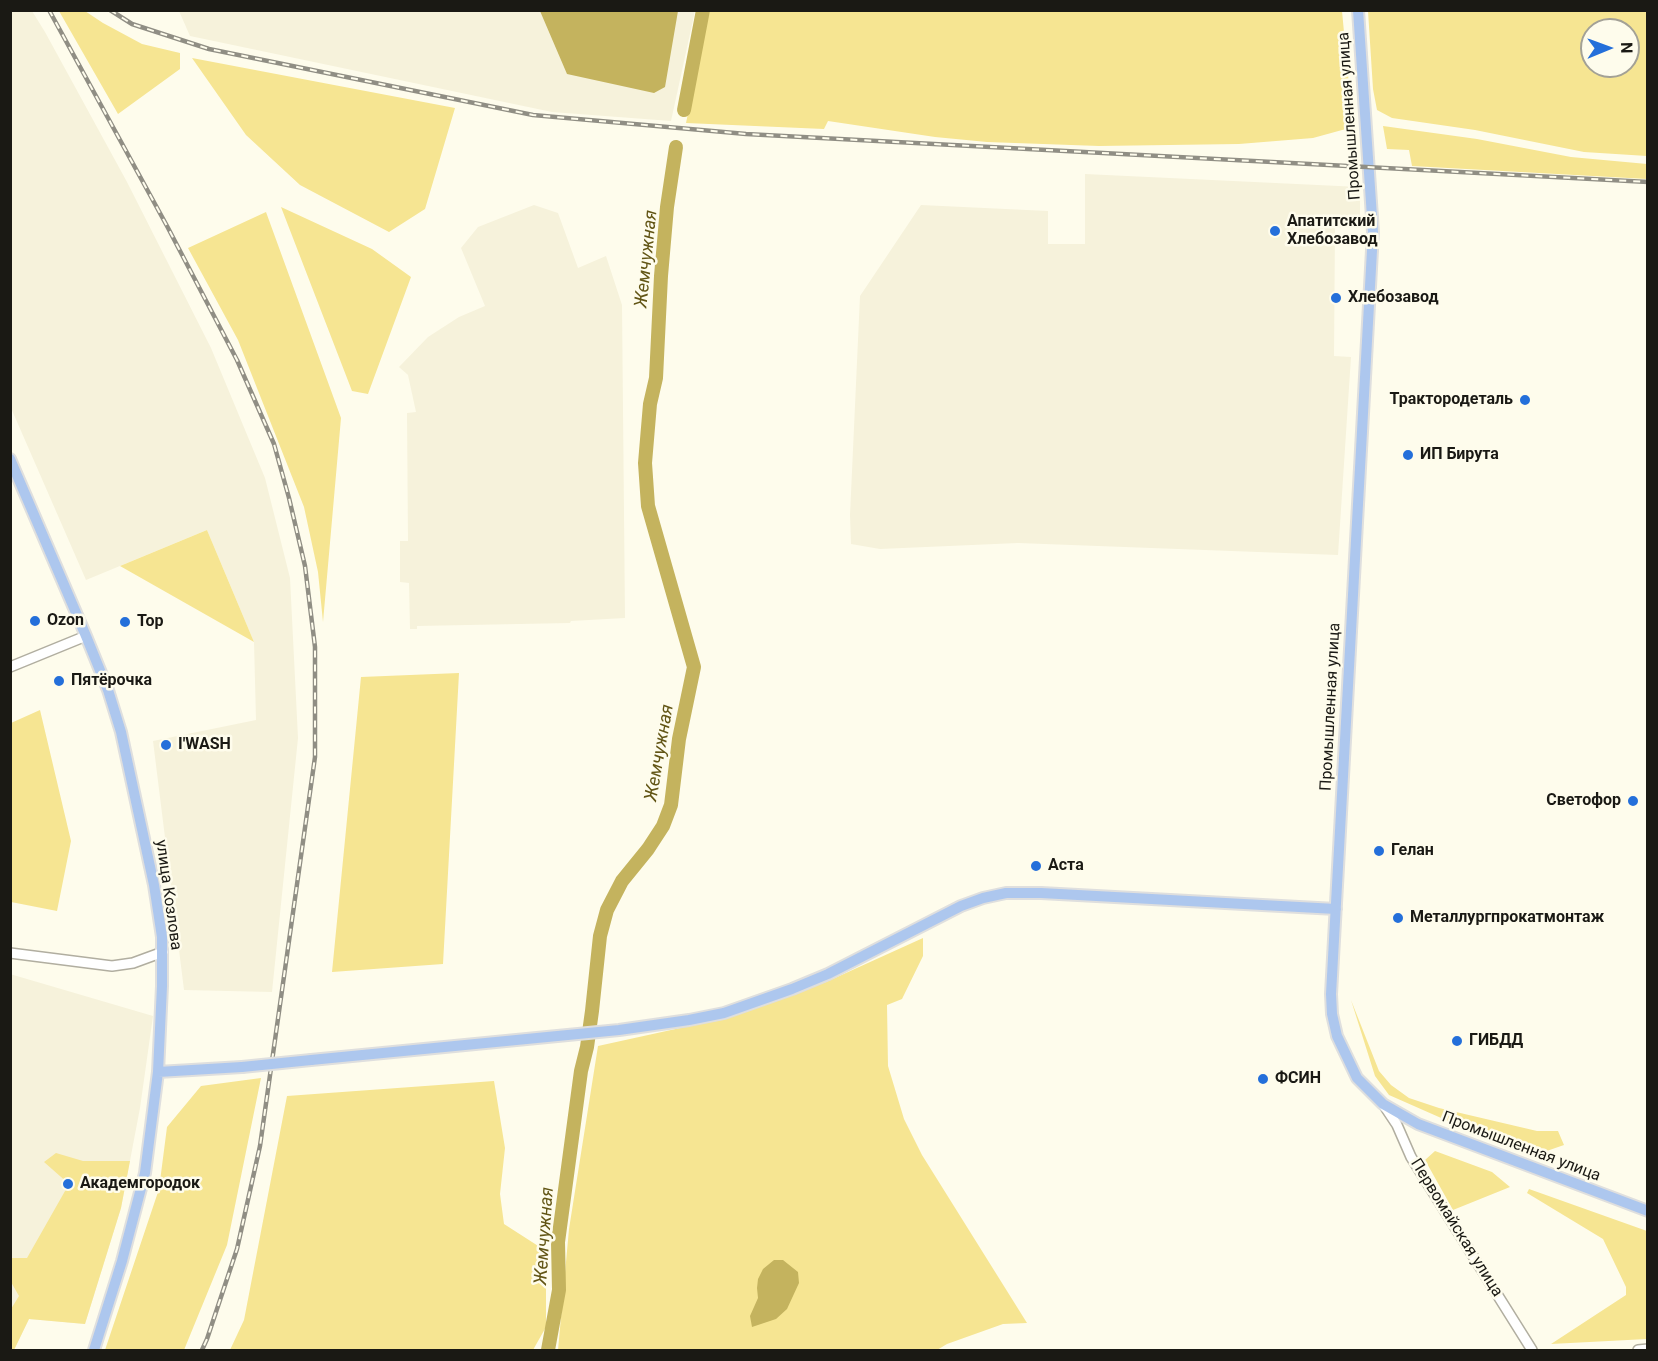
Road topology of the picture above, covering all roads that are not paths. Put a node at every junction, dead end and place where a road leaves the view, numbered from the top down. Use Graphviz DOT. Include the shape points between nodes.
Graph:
graph roads {
  1 [pos="1358,10"];
  2 [pos="10,459"];
  3 [pos="86,636"];
  4 [pos="10,667"];
  5 [pos="1335,909"];
  6 [pos="163,952"];
  7 [pos="10,953"];
  8 [pos="158,1072"];
  9 [pos="1383,1104"];
  10 [pos="1647,1211"];
  11 [pos="1647,1349"];
  12 [pos="94,1350"];
  13 [pos="1532,1350"];
  14 [pos="1638,1350"];
  1 -- 5 [label="main road, Промышленная улица" via="1373,232"];
  2 -- 3 [label="main road, улица Козлова"];
  3 -- 4 [label="street"];
  3 -- 6 [label="main road, улица Козлова" via="121,732 154,885"];
  5 -- 8 [label="main road, bridge" via="1006,893 961,906 828,974 724,1013 619,1030"];
  5 -- 9 [label="main road, Промышленная улица" via="1331,994 1336,1036 1357,1078"];
  6 -- 7 [label="street" via="139,962 112,966"];
  6 -- 8 [label="main road, улица Козлова"];
  8 -- 12 [label="main road, улица Козлова" via="145,1173"];
  9 -- 10 [label="main road, Промышленная улица" via="1419,1124"];
  9 -- 13 [label="street, Первомайская улица" via="1411,1157"];
  11 -- 14 [label="street"];
}
